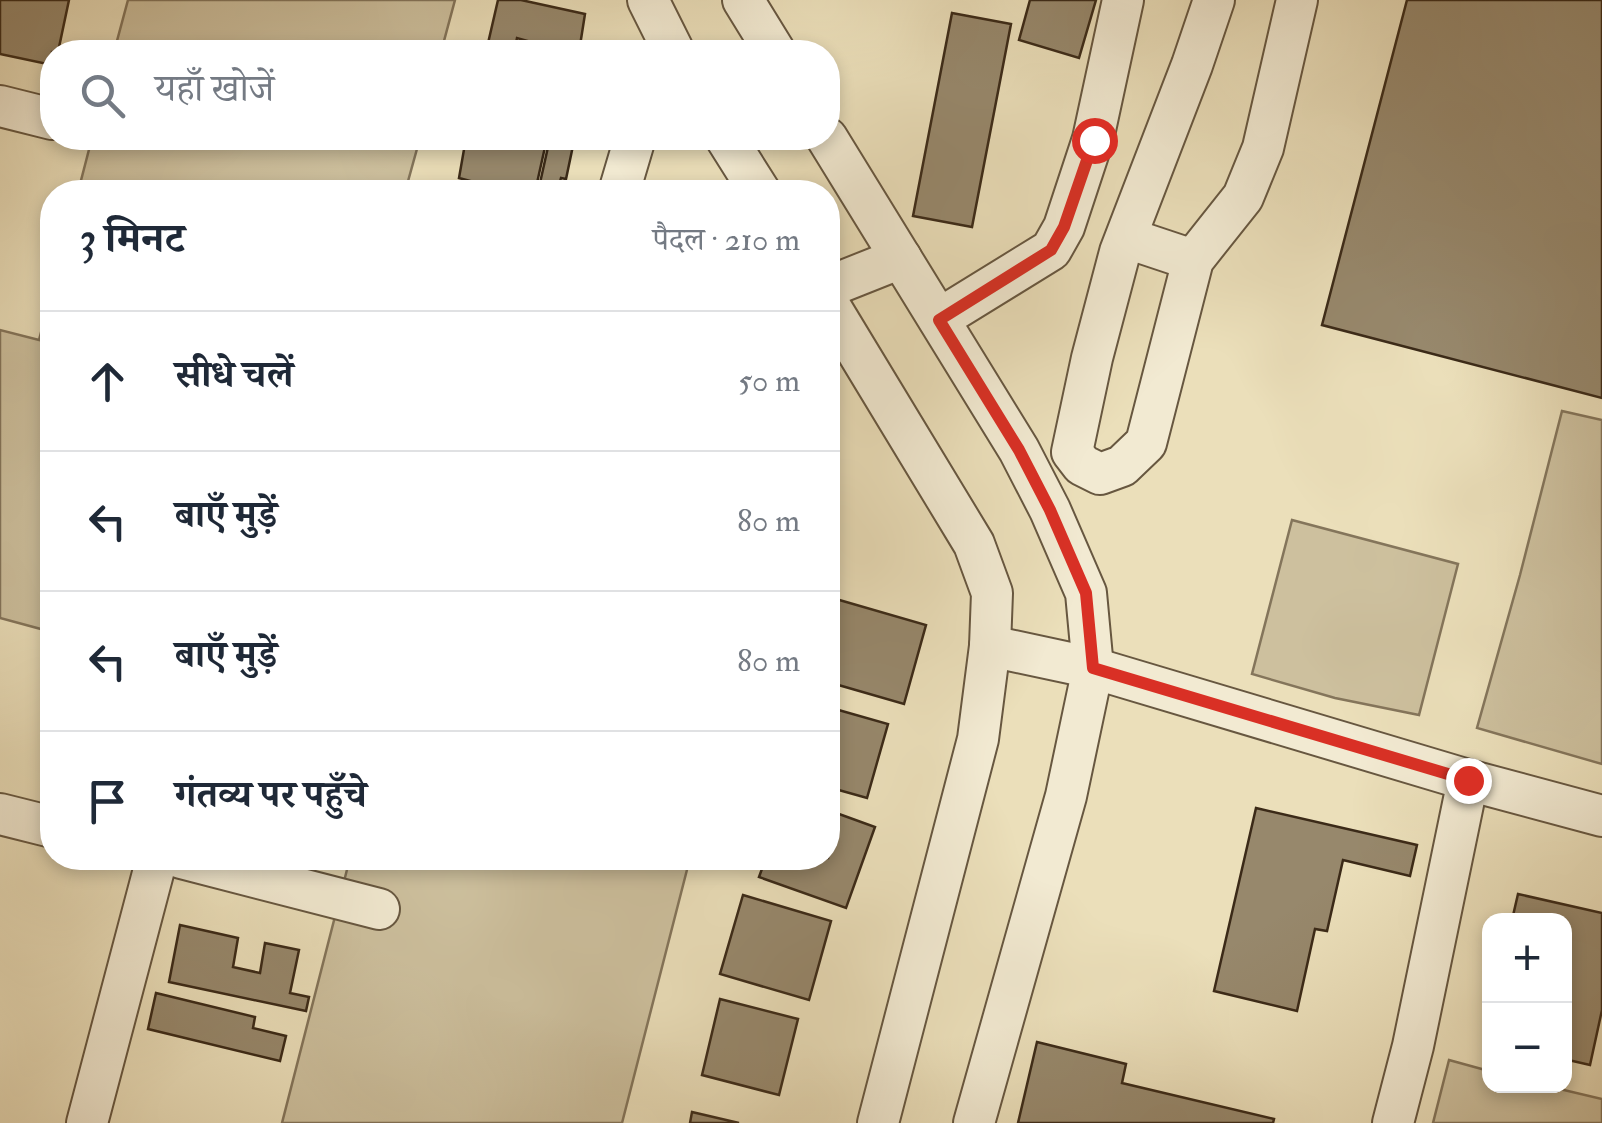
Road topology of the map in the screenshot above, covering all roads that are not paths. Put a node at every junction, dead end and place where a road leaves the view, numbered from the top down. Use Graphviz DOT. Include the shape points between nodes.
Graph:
graph roads {
  1 [pos="648,0"];
  2 [pos="743,0"];
  3 [pos="1123,0"];
  4 [pos="1214,0"];
  5 [pos="1297,0"];
  6 [pos="664,40"];
  7 [pos="768,40"];
  8 [pos="0,106"];
  9 [pos="40,116"];
  10 [pos="632,150"];
  11 [pos="734,150"];
  12 [pos="834,150"];
  13 [pos="623,180"];
  14 [pos="752,180"];
  15 [pos="1127,238"];
  16 [pos="901,258"];
  17 [pos="1193,260"];
  18 [pos="840,282"];
  19 [pos="939,320"];
  20 [pos="840,324"];
  21 [pos="990,646"];
  22 [pos="1093,668"];
  23 [pos="1468,780"];
  24 [pos="0,814"];
  25 [pos="1602,816"];
  26 [pos="40,824"];
  27 [pos="154,870"];
  28 [pos="228,870"];
  29 [pos="379,909"];
  30 [pos="87,1123"];
  31 [pos="878,1123"];
  32 [pos="974,1123"];
  33 [pos="1393,1123"];
  1 -- 6 [label="street"];
  2 -- 7 [label="street"];
  3 -- 19 [label="street" via="1094,140 1051,250"];
  4 -- 15 [label="street"];
  5 -- 17 [label="street" via="1263,148 1243,197"];
  8 -- 9 [label="street"];
  10 -- 13 [label="street"];
  11 -- 14 [label="street"];
  12 -- 16 [label="street"];
  15 -- 17 [label="street"];
  15 -- 17 [label="street" via="1072,452 1100,474 1122,466 1146,443"];
  16 -- 18 [label="street"];
  16 -- 19 [label="street"];
  19 -- 22 [label="street" via="1050,510 1086,593"];
  20 -- 21 [label="street" via="974,544 992,593"];
  21 -- 22 [label="street"];
  21 -- 31 [label="street" via="978,738"];
  22 -- 23 [label="street"];
  22 -- 32 [label="street" via="1066,796"];
  23 -- 25 [label="street"];
  23 -- 33 [label="street"];
  24 -- 26 [label="street"];
  27 -- 30 [label="street"];
  28 -- 29 [label="street"];
}
